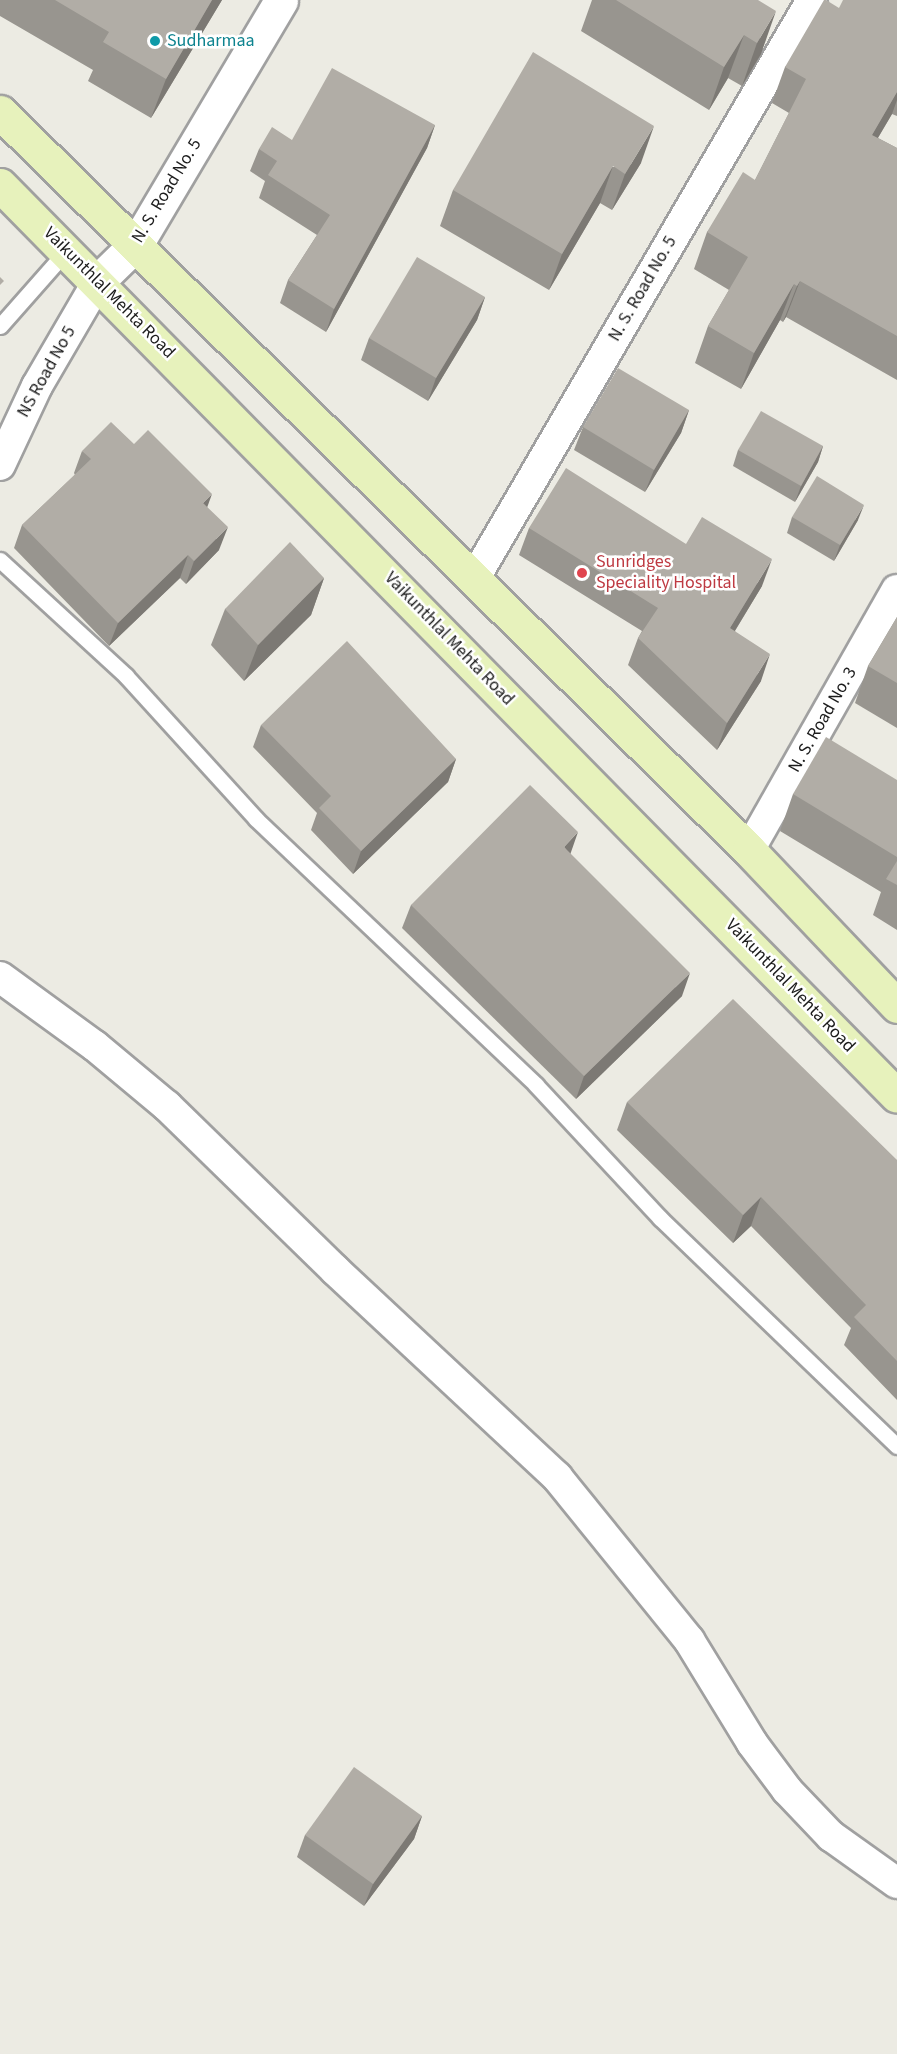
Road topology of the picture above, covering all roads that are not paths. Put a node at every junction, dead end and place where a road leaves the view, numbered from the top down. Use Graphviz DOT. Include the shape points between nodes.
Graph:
graph roads {
  1 [pos="282,0"];
  2 [pos="812,0"];
  3 [pos="0,112"];
  4 [pos="0,185"];
  5 [pos="137,243"];
  6 [pos="66,250"];
  7 [pos="98,281"];
  8 [pos="0,326"];
  9 [pos="0,465"];
  10 [pos="0,560"];
  11 [pos="474,579"];
  12 [pos="897,590"];
  13 [pos="749,850"];
  14 [pos="0,977"];
  15 [pos="897,1006"];
  16 [pos="897,1096"];
  17 [pos="897,1446"];
  18 [pos="897,1883"];
  1 -- 5 [label="street, N. S. Road No. 5"];
  2 -- 11 [label="street, N. S. Road No. 5"];
  3 -- 5 [label="main road"];
  4 -- 6 [label="main road, Vaikunthlal Mehta Road"];
  5 -- 7 [label="street, N. S. Road No. 5"];
  5 -- 11 [label="main road"];
  6 -- 7 [label="main road, Vaikunthlal Mehta Road"];
  6 -- 8 [label="lane"];
  7 -- 9 [label="street, NS Road No 5" via="37,386"];
  7 -- 16 [label="main road, Vaikunthlal Mehta Road"];
  10 -- 17 [label="lane" via="126,676 256,819 536,1085 660,1218"];
  11 -- 13 [label="main road"];
  12 -- 13 [label="street, N. S. Road No. 3" via="821,748"];
  13 -- 15 [label="main road"];
  14 -- 18 [label="street" via="95,1046 167,1106 335,1270 557,1477 689,1640 752,1743 787,1790 831,1836"];
}
